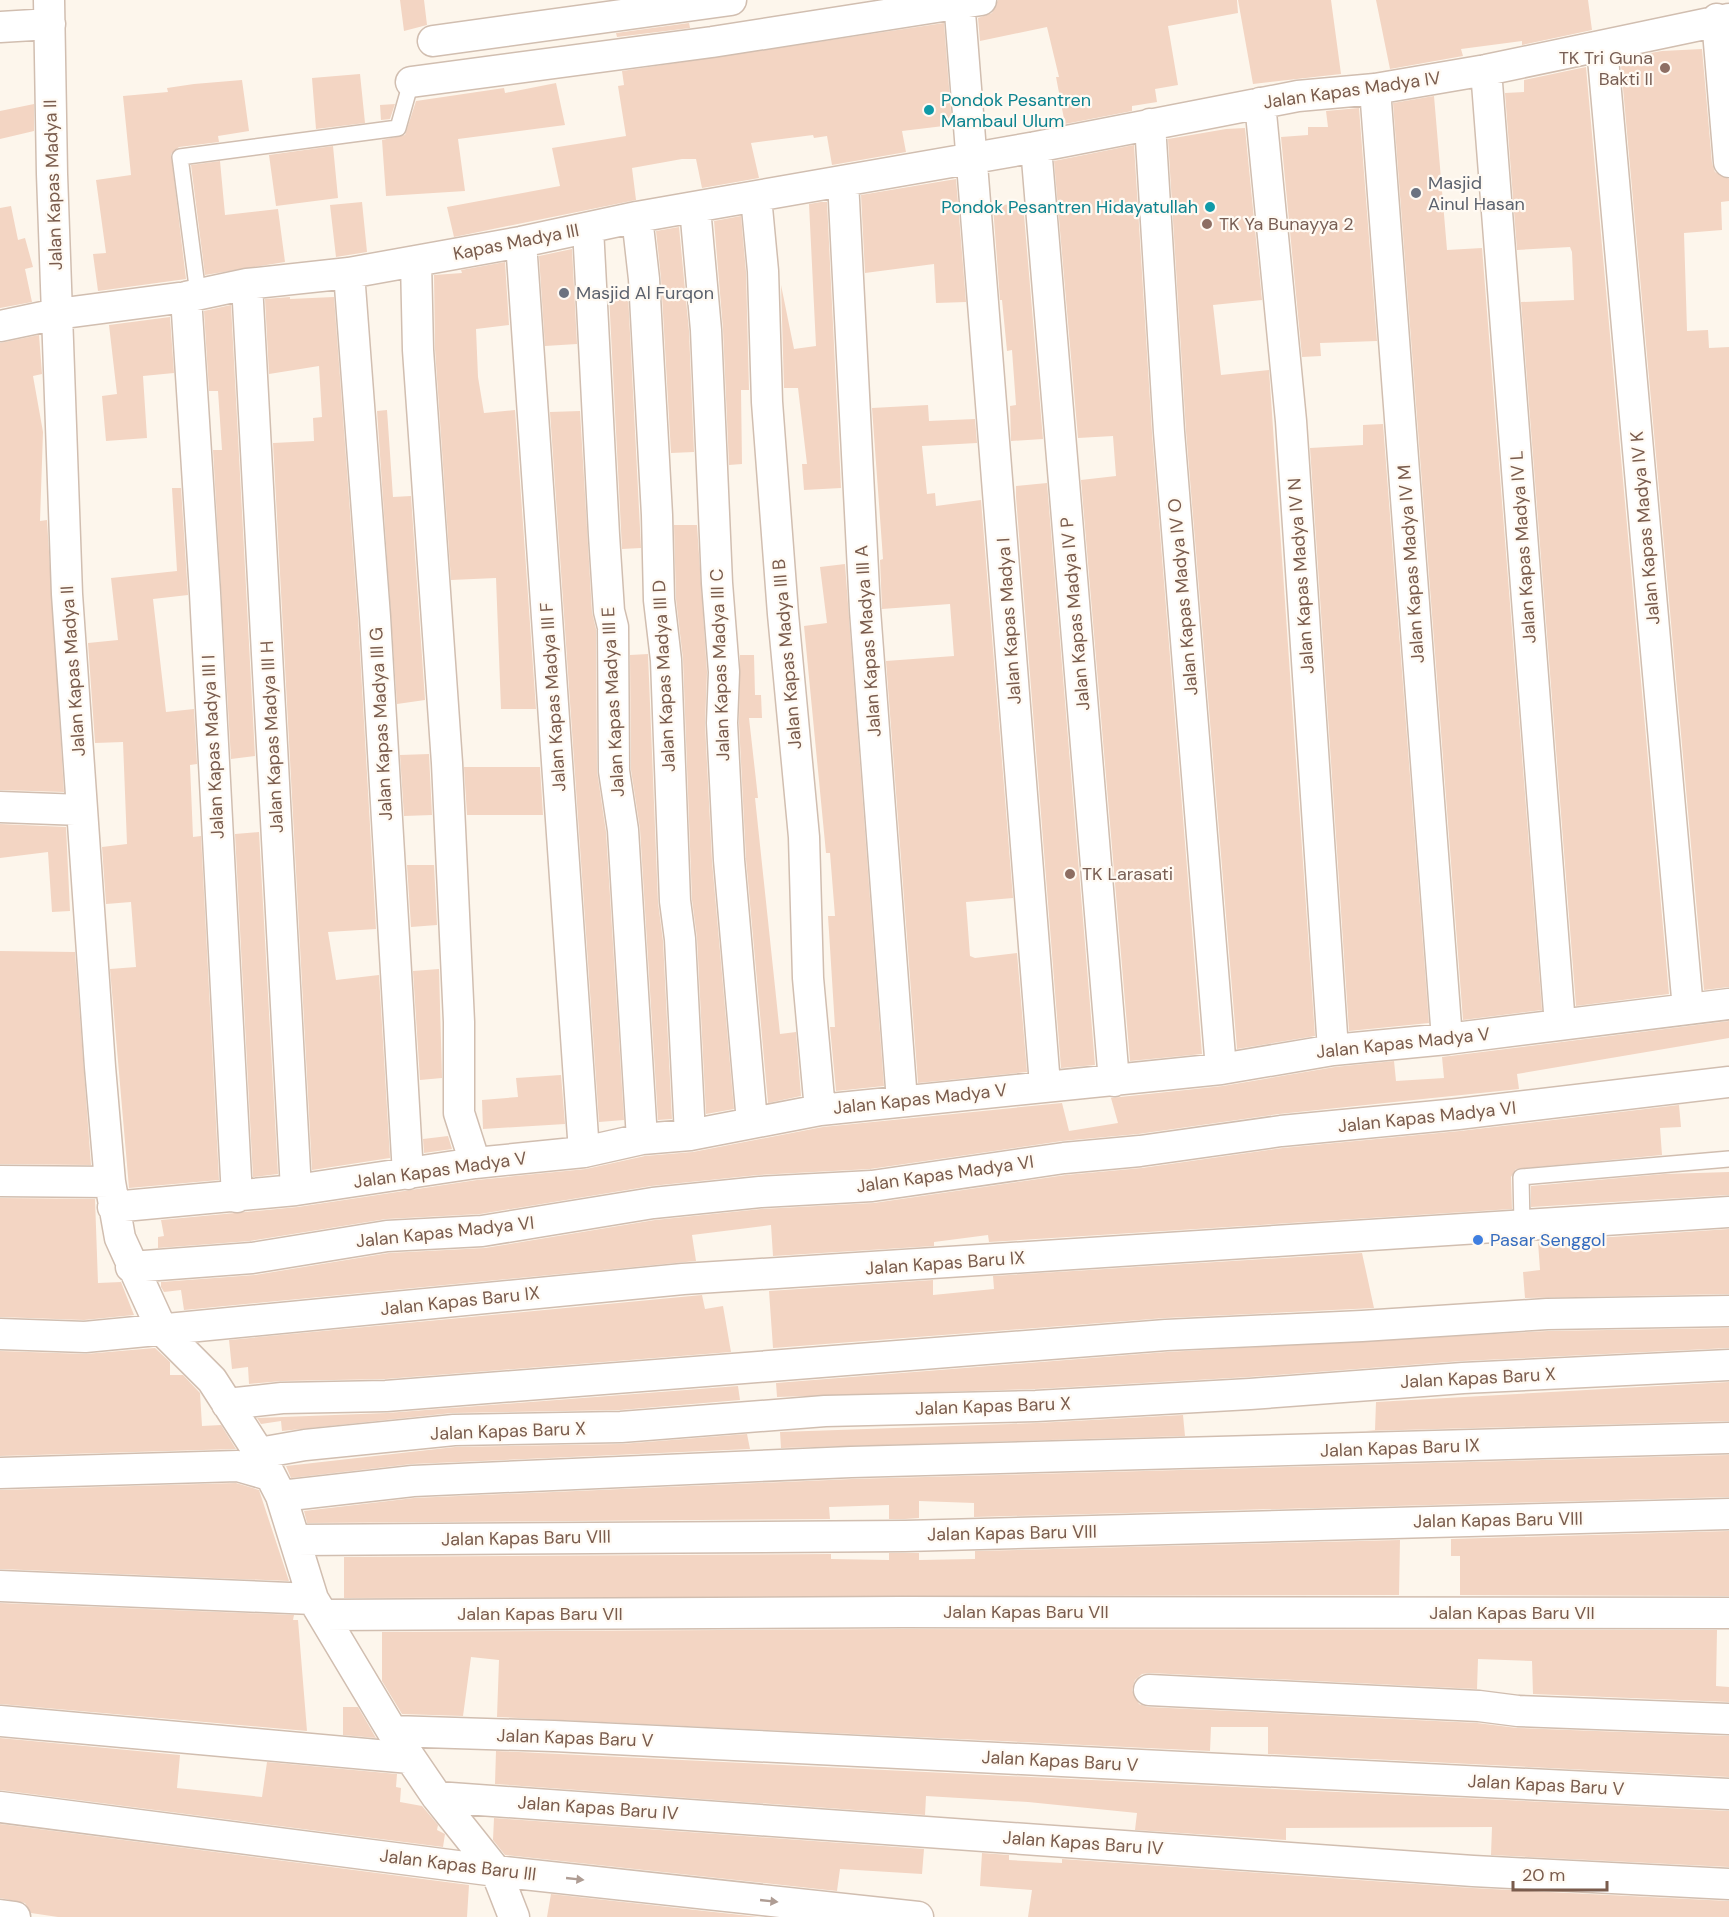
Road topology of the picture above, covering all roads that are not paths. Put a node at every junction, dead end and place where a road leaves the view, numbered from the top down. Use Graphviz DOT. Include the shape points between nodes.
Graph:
graph roads {
  1 [pos="731,0"];
  2 [pos="967,1"];
  3 [pos="49,12"];
  4 [pos="597,19"];
  5 [pos="1723,19"];
  6 [pos="0,27"];
  7 [pos="433,41"];
  8 [pos="1602,46"];
  9 [pos="604,57"];
  10 [pos="1486,70"];
  11 [pos="411,82"];
  12 [pos="1374,89"];
  13 [pos="1260,103"];
  14 [pos="1150,124"];
  15 [pos="1036,147"];
  16 [pos="974,157"];
  17 [pos="1729,162"];
  18 [pos="843,181"];
  19 [pos="756,197"];
  20 [pos="695,208"];
  21 [pos="637,217"];
  22 [pos="588,228"];
  23 [pos="521,242"];
  24 [pos="416,261"];
  25 [pos="349,273"];
  26 [pos="247,284"];
  27 [pos="192,295"];
  28 [pos="57,314"];
  29 [pos="0,326"];
  30 [pos="0,807"];
  31 [pos="82,810"];
  32 [pos="1729,1004"];
  33 [pos="1688,1009"];
  34 [pos="1560,1025"];
  35 [pos="1446,1039"];
  36 [pos="1334,1050"];
  37 [pos="1221,1069"];
  38 [pos="1114,1082"];
  39 [pos="1729,1082"];
  40 [pos="1045,1085"];
  41 [pos="902,1101"];
  42 [pos="820,1110"];
  43 [pos="752,1122"];
  44 [pos="690,1135"];
  45 [pos="642,1139"];
  46 [pos="584,1152"];
  47 [pos="1729,1159"];
  48 [pos="475,1163"];
  49 [pos="408,1174"];
  50 [pos="0,1181"];
  51 [pos="296,1190"];
  52 [pos="112,1195"];
  53 [pos="237,1197"];
  54 [pos="1729,1212"];
  55 [pos="1522,1224"];
  56 [pos="131,1267"];
  57 [pos="1729,1311"];
  58 [pos="162,1330"];
  59 [pos="0,1334"];
  60 [pos="1729,1365"];
  61 [pos="227,1404"];
  62 [pos="1729,1438"];
  63 [pos="0,1473"];
  64 [pos="270,1475"];
  65 [pos="1729,1515"];
  66 [pos="296,1540"];
  67 [pos="0,1586"];
  68 [pos="318,1607"];
  69 [pos="1729,1613"];
  70 [pos="1149,1690"];
  71 [pos="1729,1719"];
  72 [pos="0,1721"];
  73 [pos="392,1731"];
  74 [pos="410,1758"];
  75 [pos="1729,1794"];
  76 [pos="437,1797"];
  77 [pos="0,1807"];
  78 [pos="496,1871"];
  79 [pos="1729,1884"];
  80 [pos="0,1915"];
  81 [pos="15,1917"];
  82 [pos="514,1917"];
  83 [pos="918,1917"];
  1 -- 4 [label="street"];
  2 -- 9 [label="street"];
  2 -- 16 [label="street, Jalan Kapas Madya I"];
  3 -- 6 [label="street"];
  3 -- 28 [label="street, Jalan Kapas Madya II"];
  4 -- 7 [label="street"];
  4 -- 9 [label="street"];
  5 -- 8 [label="street, Jalan Kapas Madya IV"];
  5 -- 17 [label="street"];
  8 -- 10 [label="street, Jalan Kapas Madya IV"];
  8 -- 33 [label="street, Jalan Kapas Madya IV K"];
  9 -- 11 [label="street"];
  10 -- 12 [label="street, Jalan Kapas Madya IV"];
  10 -- 34 [label="street, Jalan Kapas Madya IV L"];
  11 -- 27 [label="lane" via="398,128 180,157"];
  12 -- 13 [label="street, Jalan Kapas Madya IV"];
  12 -- 35 [label="street, Jalan Kapas Madya IV M"];
  13 -- 14 [label="street, Jalan Kapas Madya IV"];
  13 -- 36 [label="street, Jalan Kapas Madya IV N" via="1291,421"];
  14 -- 15 [label="street, Jalan Kapas Madya IV"];
  14 -- 37 [label="street, Jalan Kapas Madya IV O" via="1169,432"];
  15 -- 16 [label="street, Jalan Kapas Madya IV"];
  15 -- 38 [label="street, Jalan Kapas Madya IV P"];
  16 -- 18 [label="street, Kapas Madya III"];
  16 -- 40 [label="street, Jalan Kapas Madya I"];
  18 -- 19 [label="street, Kapas Madya III"];
  18 -- 41 [label="street, Jalan Kapas Madya III A" via="866,610"];
  19 -- 20 [label="street, Kapas Madya III"];
  19 -- 42 [label="street, Jalan Kapas Madya III B" via="767,402 804,837 808,978"];
  20 -- 21 [label="street, Kapas Madya III"];
  20 -- 43 [label="street, Jalan Kapas Madya III C" via="706,330 724,672 722,723 729,860"];
  21 -- 22 [label="street, Kapas Madya III"];
  21 -- 44 [label="street, Jalan Kapas Madya III D" via="644,279 659,600 666,660 675,901"];
  22 -- 23 [label="street, Kapas Madya III"];
  22 -- 45 [label="street, Jalan Kapas Madya III E" via="603,535 613,627 614,771 623,830"];
  23 -- 24 [label="street, Kapas Madya III"];
  23 -- 46 [label="street, Jalan Kapas Madya III F"];
  24 -- 25 [label="street, Kapas Madya III"];
  24 -- 48 [label="street" via="418,350 447,763 459,1022 459,1113"];
  25 -- 26 [label="street, Kapas Madya III"];
  25 -- 49 [label="street, Jalan Kapas Madya III G" via="375,617"];
  26 -- 27 [label="street, Kapas Madya III"];
  26 -- 51 [label="street, Jalan Kapas Madya III H"];
  27 -- 28 [label="street, Kapas Madya III"];
  27 -- 53 [label="street, Jalan Kapas Madya III I"];
  28 -- 29 [label="street, Kapas Madya III"];
  28 -- 31 [label="street, Jalan Kapas Madya II" via="68,594"];
  30 -- 31 [label="street"];
  31 -- 52 [label="street, Jalan Kapas Madya II"];
  32 -- 33 [label="street, Jalan Kapas Madya V"];
  33 -- 34 [label="street, Jalan Kapas Madya V"];
  34 -- 35 [label="street, Jalan Kapas Madya V"];
  35 -- 36 [label="street, Jalan Kapas Madya V"];
  36 -- 37 [label="street, Jalan Kapas Madya V"];
  37 -- 38 [label="street, Jalan Kapas Madya V"];
  38 -- 40 [label="street, Jalan Kapas Madya V"];
  39 -- 56 [label="street, Jalan Kapas Madya VI" via="1281,1131 872,1186 653,1203 482,1231 387,1236 252,1258"];
  40 -- 41 [label="street, Jalan Kapas Madya V"];
  41 -- 42 [label="street, Jalan Kapas Madya V"];
  42 -- 43 [label="street, Jalan Kapas Madya V"];
  43 -- 44 [label="street, Jalan Kapas Madya V"];
  44 -- 45 [label="street, Jalan Kapas Madya V"];
  45 -- 46 [label="street, Jalan Kapas Madya V"];
  46 -- 48 [label="street, Jalan Kapas Madya V"];
  47 -- 55 [label="lane" via="1521,1177"];
  48 -- 49 [label="street, Jalan Kapas Madya V"];
  49 -- 51 [label="street, Jalan Kapas Madya V"];
  50 -- 52 [label="street, Jalan Kapas Madya V"];
  51 -- 53 [label="street, Jalan Kapas Madya V"];
  52 -- 53 [label="street, Jalan Kapas Madya V"];
  52 -- 56 [label="street, Jalan Kapas Madya II" via="120,1238"];
  54 -- 55 [label="street, Jalan Kapas Baru IX"];
  55 -- 58 [label="street, Jalan Kapas Baru IX" via="683,1279"];
  56 -- 58 [label="street, Jalan Kapas Madya II"];
  57 -- 61 [label="street" via="1547,1314 1166,1335 386,1396 282,1398"];
  58 -- 59 [label="street, Jalan Kapas Baru IX" via="85,1337"];
  58 -- 61 [label="street, Jalan Kapas Madya II" via="212,1380"];
  60 -- 64 [label="street, Jalan Kapas Baru X" via="1084,1403 825,1411 621,1428 454,1430 305,1444"];
  61 -- 64 [label="street, Jalan Kapas Madya II"];
  62 -- 64 [label="street, Jalan Kapas Baru IX" via="840,1463 413,1481"];
  63 -- 64 [label="street" via="238,1467"];
  64 -- 66 [label="street, Jalan Kapas Madya II"];
  65 -- 66 [label="street, Jalan Kapas Baru VIII" via="905,1536"];
  66 -- 68 [label="street, Jalan Kapas Madya II"];
  67 -- 68 [label="street, Jalan Kapas Baru VII"];
  68 -- 69 [label="street, Jalan Kapas Baru VII"];
  68 -- 73 [label="street, Jalan Kapas Madya II"];
  70 -- 71 [label="street"];
  72 -- 74 [label="street"];
  73 -- 74 [label="street, Jalan Kapas Madya II"];
  73 -- 75 [label="street, Jalan Kapas Baru V"];
  74 -- 76 [label="street, Jalan Kapas Madya II"];
  76 -- 78 [label="street, Jalan Kapas Madya II"];
  76 -- 79 [label="street, Jalan Kapas Baru IV" via="1473,1871"];
  77 -- 78 [label="street, Jalan Kapas Baru III"];
  78 -- 82 [label="street, Jalan Kapas Madya II"];
  78 -- 83 [label="street, Jalan Kapas Baru III, one-way"];
  80 -- 81 [label="street"];
}
